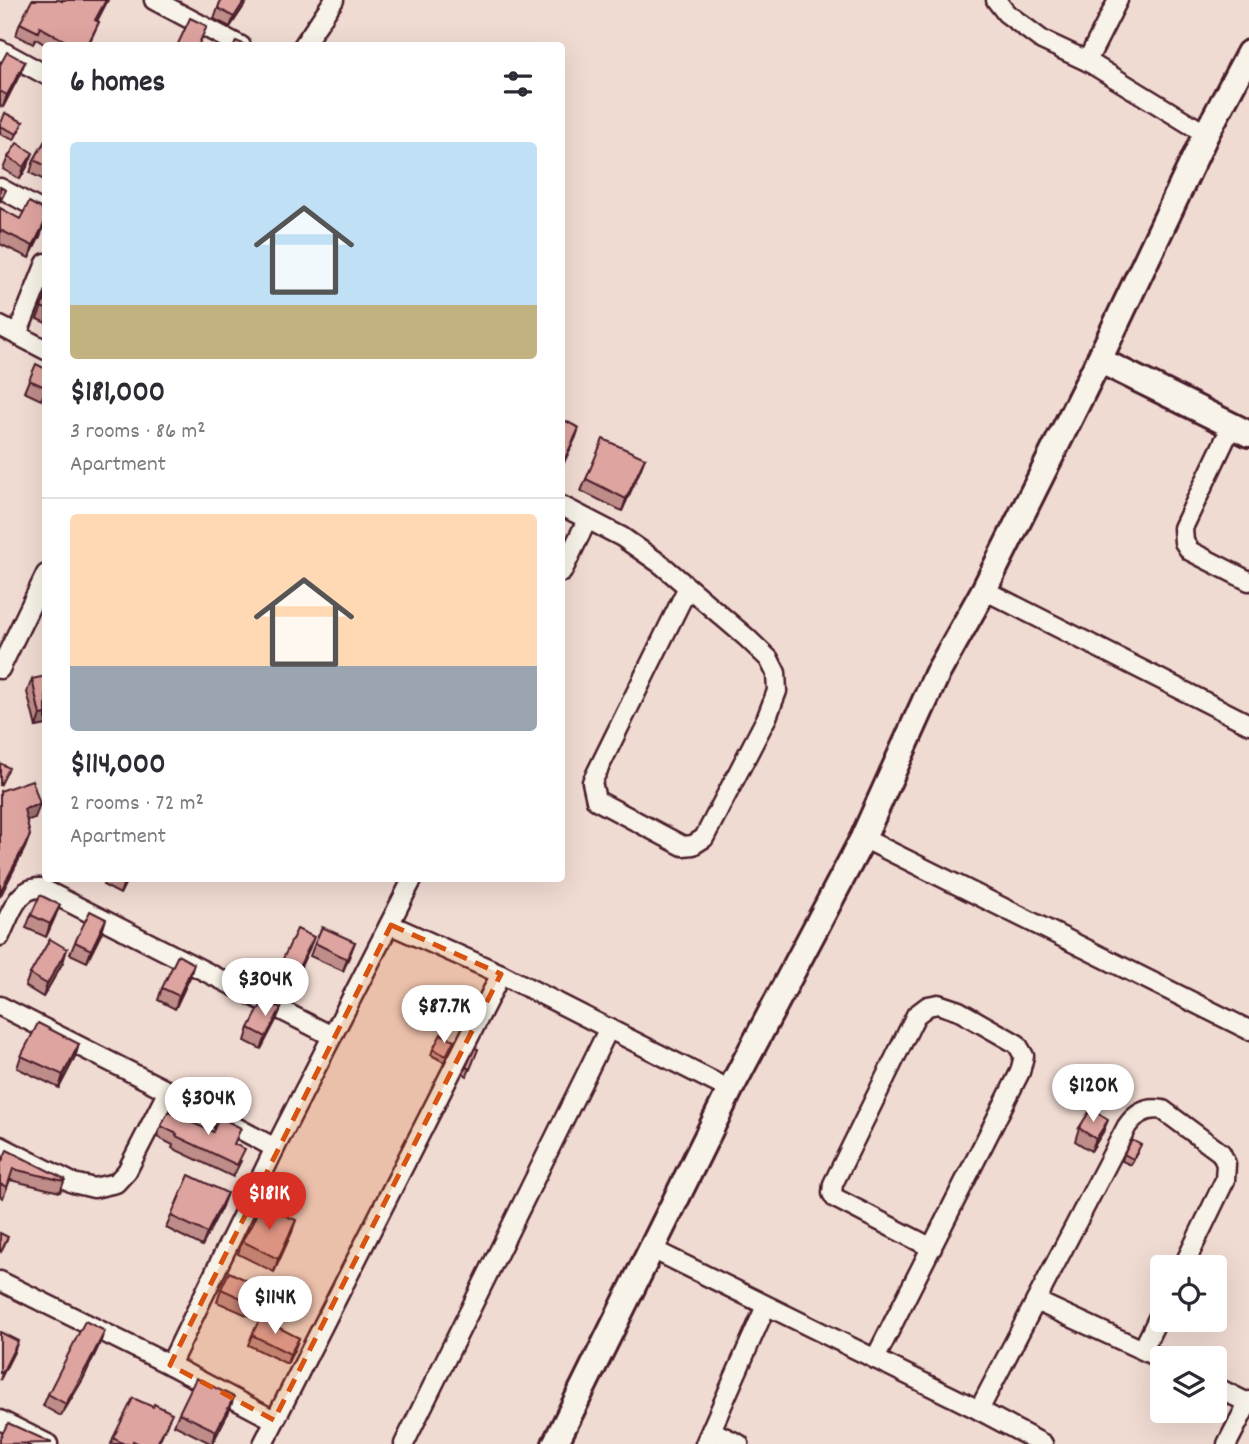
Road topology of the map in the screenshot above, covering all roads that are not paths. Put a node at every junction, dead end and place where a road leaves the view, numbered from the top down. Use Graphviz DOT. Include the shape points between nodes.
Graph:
graph roads {
  1 [pos="154,0"];
  2 [pos="334,0"];
  3 [pos="996,0"];
  4 [pos="1118,0"];
  5 [pos="233,42"];
  6 [pos="306,42"];
  7 [pos="0,50"];
  8 [pos="1249,53"];
  9 [pos="1087,61"];
  10 [pos="42,73"];
  11 [pos="1206,134"];
  12 [pos="0,188"];
  13 [pos="42,211"];
  14 [pos="42,273"];
  15 [pos="0,326"];
  16 [pos="17,335"];
  17 [pos="42,348"];
  18 [pos="1099,360"];
  19 [pos="1241,430"];
  20 [pos="565,508"];
  21 [pos="587,520"];
  22 [pos="565,566"];
  23 [pos="1249,581"];
  24 [pos="42,582"];
  25 [pos="688,587"];
  26 [pos="984,590"];
  27 [pos="0,668"];
  28 [pos="1249,723"];
  29 [pos="863,838"];
  30 [pos="411,882"];
  31 [pos="391,925"];
  32 [pos="0,936"];
  33 [pos="501,974"];
  34 [pos="0,1006"];
  35 [pos="609,1028"];
  36 [pos="1249,1030"];
  37 [pos="332,1037"];
  38 [pos="730,1090"];
  39 [pos="168,1091"];
  40 [pos="0,1146"];
  41 [pos="275,1148"];
  42 [pos="932,1248"];
  43 [pos="652,1249"];
  44 [pos="1189,1255"];
  45 [pos="0,1281"];
  46 [pos="1036,1301"];
  47 [pos="766,1306"];
  48 [pos="1151,1332"];
  49 [pos="1143,1349"];
  50 [pos="1150,1353"];
  51 [pos="875,1359"];
  52 [pos="170,1365"];
  53 [pos="1227,1392"];
  54 [pos="1248,1402"];
  55 [pos="979,1410"];
  56 [pos="0,1420"];
  57 [pos="274,1420"];
  58 [pos="709,1437"];
  59 [pos="47,1444"];
  60 [pos="263,1444"];
  61 [pos="404,1444"];
  62 [pos="555,1444"];
  63 [pos="739,1444"];
  64 [pos="1043,1444"];
  65 [pos="1227,1444"];
  1 -- 5 [label="street"];
  2 -- 6 [label="street"];
  3 -- 9 [label="street" via="1042,40"];
  4 -- 9 [label="street"];
  7 -- 10 [label="street"];
  8 -- 11 [label="street"];
  9 -- 11 [label="street"];
  11 -- 18 [label="street"];
  12 -- 13 [label="street"];
  14 -- 16 [label="street"];
  15 -- 16 [label="street"];
  16 -- 17 [label="street"];
  18 -- 19 [label="street"];
  18 -- 26 [label="street"];
  19 -- 23 [label="street" via="1183,528 1190,551"];
  20 -- 21 [label="street"];
  21 -- 22 [label="street"];
  21 -- 25 [label="street" via="622,537"];
  24 -- 27 [label="street"];
  25 -- 25 [label="street" via="592,782 596,800 683,846 704,838 777,691 769,659"];
  26 -- 28 [label="street"];
  26 -- 29 [label="street" via="937,674"];
  29 -- 36 [label="street"];
  29 -- 38 [label="street"];
  30 -- 31 [label="street"];
  31 -- 33 [label="street"];
  31 -- 37 [label="street"];
  32 -- 37 [label="street" via="20,896 33,887 41,888"];
  33 -- 35 [label="street"];
  33 -- 57 [label="street"];
  34 -- 39 [label="street"];
  35 -- 38 [label="street"];
  35 -- 61 [label="street"];
  37 -- 41 [label="street"];
  38 -- 43 [label="street"];
  39 -- 40 [label="street" via="127,1171 116,1183 94,1188 73,1183"];
  39 -- 41 [label="street"];
  41 -- 52 [label="street"];
  42 -- 42 [label="street" via="1024,1056 1017,1044 938,1004 916,1015 832,1193"];
  42 -- 51 [label="street"];
  43 -- 47 [label="street"];
  43 -- 62 [label="street"];
  44 -- 46 [label="street" via="1225,1180 1226,1164 1221,1153 1163,1110 1153,1108 1127,1126"];
  45 -- 52 [label="street"];
  46 -- 49 [label="street"];
  46 -- 55 [label="street"];
  47 -- 51 [label="street"];
  47 -- 58 [label="street"];
  48 -- 49 [label="street"];
  49 -- 50 [label="street"];
  51 -- 55 [label="street"];
  52 -- 57 [label="street"];
  53 -- 54 [label="street"];
  54 -- 65 [label="street"];
  55 -- 64 [label="street"];
  56 -- 59 [label="street"];
  57 -- 60 [label="street"];
  58 -- 63 [label="street"];
}
